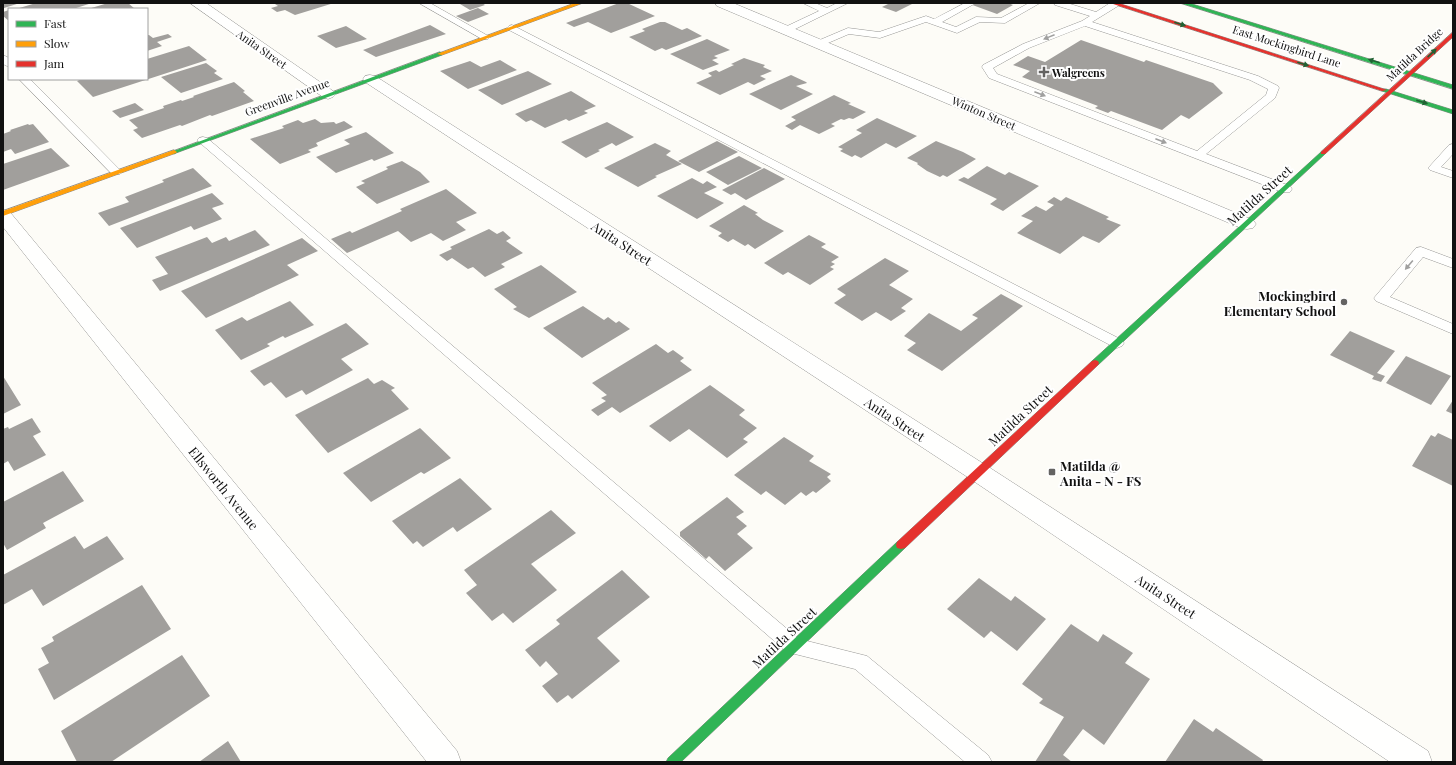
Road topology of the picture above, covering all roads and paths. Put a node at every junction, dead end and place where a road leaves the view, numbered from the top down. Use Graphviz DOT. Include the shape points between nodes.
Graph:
graph roads {
  1 [pos="197,3"];
  2 [pos="423,3"];
  3 [pos="580,3"];
  4 [pos="722,3"];
  5 [pos="807,3"];
  6 [pos="844,3"];
  7 [pos="956,3"];
  8 [pos="1036,3"];
  9 [pos="1058,3"];
  10 [pos="1114,3"];
  11 [pos="1183,3"];
  12 [pos="970,4"];
  13 [pos="981,8"];
  14 [pos="827,11"];
  15 [pos="992,12"];
  16 [pos="1097,15"];
  17 [pos="926,19"];
  18 [pos="979,19"];
  19 [pos="935,22"];
  20 [pos="1086,23"];
  21 [pos="946,26"];
  22 [pos="512,28"];
  23 [pos="786,30"];
  24 [pos="1453,34"];
  25 [pos="485,37"];
  26 [pos="818,44"];
  27 [pos="1411,73"];
  28 [pos="370,79"];
  29 [pos="25,80"];
  30 [pos="1453,87"];
  31 [pos="1392,92"];
  32 [pos="328,94"];
  33 [pos="1453,112"];
  34 [pos="203,140"];
  35 [pos="1453,147"];
  36 [pos="1198,155"];
  37 [pos="116,172"];
  38 [pos="1453,175"];
  39 [pos="1286,189"];
  40 [pos="3,214"];
  41 [pos="1247,224"];
  42 [pos="1453,264"];
  43 [pos="1453,329"];
  44 [pos="1117,343"];
  45 [pos="978,472"];
  46 [pos="794,646"];
  47 [pos="446,762"];
  48 [pos="672,762"];
  49 [pos="981,762"];
  50 [pos="1417,762"];
  1 -- 32 [label="street, Anita Street"];
  2 -- 25 [label="lane"];
  3 -- 22 [label="main road, Greenville Avenue"];
  4 -- 23 [label="street, Winton Street"];
  5 -- 14 [label="lane"];
  6 -- 14 [label="lane"];
  7 -- 17 [label="lane"];
  8 -- 18 [label="lane" via="1002,21"];
  9 -- 16 [label="lane"];
  10 -- 16 [label="lane"];
  10 -- 31 [label="main road, East Mockingbird Lane, one-way"];
  27 -- 11 [label="main road, East Mockingbird Lane, one-way"];
  12 -- 19 [label="lane"];
  13 -- 21 [label="lane"];
  14 -- 23 [label="lane"];
  15 -- 18 [label="lane"];
  16 -- 20 [label="lane"];
  17 -- 19 [label="lane"];
  17 -- 26 [label="lane" via="880,35 848,31"];
  18 -- 21 [label="lane" via="957,30"];
  19 -- 21 [label="lane"];
  20 -- 36 [label="lane" via="1254,78 1274,88 1271,96"];
  20 -- 36 [label="lane, one-way" via="1026,46 987,66 994,76"];
  22 -- 25 [label="main road, Greenville Avenue"];
  22 -- 44 [label="lane"];
  23 -- 26 [label="street, Winton Street"];
  27 -- 24 [label="main road, Matilda Bridge, one-way"];
  25 -- 28 [label="main road, Greenville Avenue"];
  26 -- 41 [label="street, Winton Street"];
  27 -- 30 [label="main road, East Mockingbird Lane"];
  27 -- 31 [label="main road, Matilda Bridge"];
  28 -- 32 [label="main road, Greenville Avenue"];
  28 -- 45 [label="street, Anita Street"];
  29 -- 37 [label="lane"];
  31 -- 33 [label="main road, East Mockingbird Lane, one-way"];
  31 -- 39 [label="main road, Matilda Street"];
  32 -- 34 [label="main road, Greenville Avenue"];
  34 -- 37 [label="main road, Greenville Avenue"];
  34 -- 46 [label="lane"];
  35 -- 38 [label="lane" via="1434,168"];
  36 -- 39 [label="lane"];
  37 -- 40 [label="main road, Greenville Avenue"];
  39 -- 41 [label="main road, Matilda Street"];
  40 -- 47 [label="street, Ellsworth Avenue"];
  41 -- 44 [label="main road, Matilda Street"];
  42 -- 43 [label="lane, one-way" via="1421,251 1381,298"];
  44 -- 45 [label="main road, Matilda Street"];
  45 -- 46 [label="main road, Matilda Street"];
  45 -- 50 [label="street, Anita Street"];
  46 -- 48 [label="main road, Matilda Street"];
  46 -- 49 [label="lane" via="860,662"];
}
